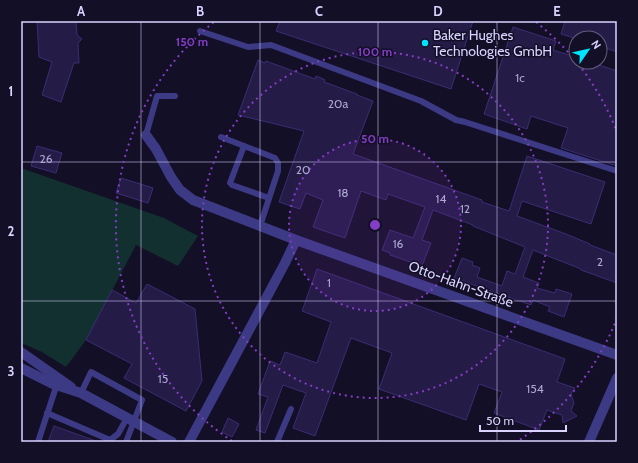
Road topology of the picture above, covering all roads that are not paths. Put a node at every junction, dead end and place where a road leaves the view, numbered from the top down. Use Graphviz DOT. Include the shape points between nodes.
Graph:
graph roads {
  1 [pos="200,31"];
  2 [pos="175,96"];
  3 [pos="146,135"];
  4 [pos="221,137"];
  5 [pos="244,146"];
  6 [pos="617,170"];
  7 [pos="269,198"];
  8 [pos="260,226"];
  9 [pos="296,240"];
  10 [pos="21,352"];
  11 [pos="617,355"];
  12 [pos="21,368"];
  13 [pos="617,378"];
  14 [pos="58,382"];
  15 [pos="79,391"];
  16 [pos="290,409"];
  17 [pos="47,413"];
  18 [pos="130,420"];
  19 [pos="38,442"];
  20 [pos="126,442"];
  21 [pos="172,442"];
  22 [pos="188,442"];
  23 [pos="277,442"];
  24 [pos="589,442"];
  1 -- 6 [label="lane" via="248,47 272,45 421,101 456,120"];
  2 -- 3 [label="lane" via="157,96"];
  3 -- 8 [label="street, Otto-Hahn-Straße" via="180,190 192,200"];
  4 -- 5 [label="lane"];
  5 -- 7 [label="lane" via="275,158 278,163"];
  5 -- 7 [label="lane" via="230,183"];
  7 -- 8 [label="lane"];
  8 -- 9 [label="street, Otto-Hahn-Straße"];
  9 -- 11 [label="street, Otto-Hahn-Straße"];
  9 -- 22 [label="street"];
  10 -- 14 [label="street"];
  12 -- 14 [label="street"];
  13 -- 24 [label="street"];
  14 -- 15 [label="street"];
  14 -- 17 [label="lane"];
  15 -- 18 [label="street"];
  15 -- 18 [label="lane" via="91,372 142,400"];
  16 -- 23 [label="lane"];
  17 -- 18 [label="lane" via="110,440"];
  17 -- 19 [label="lane"];
  18 -- 20 [label="lane"];
  18 -- 21 [label="street"];
}
